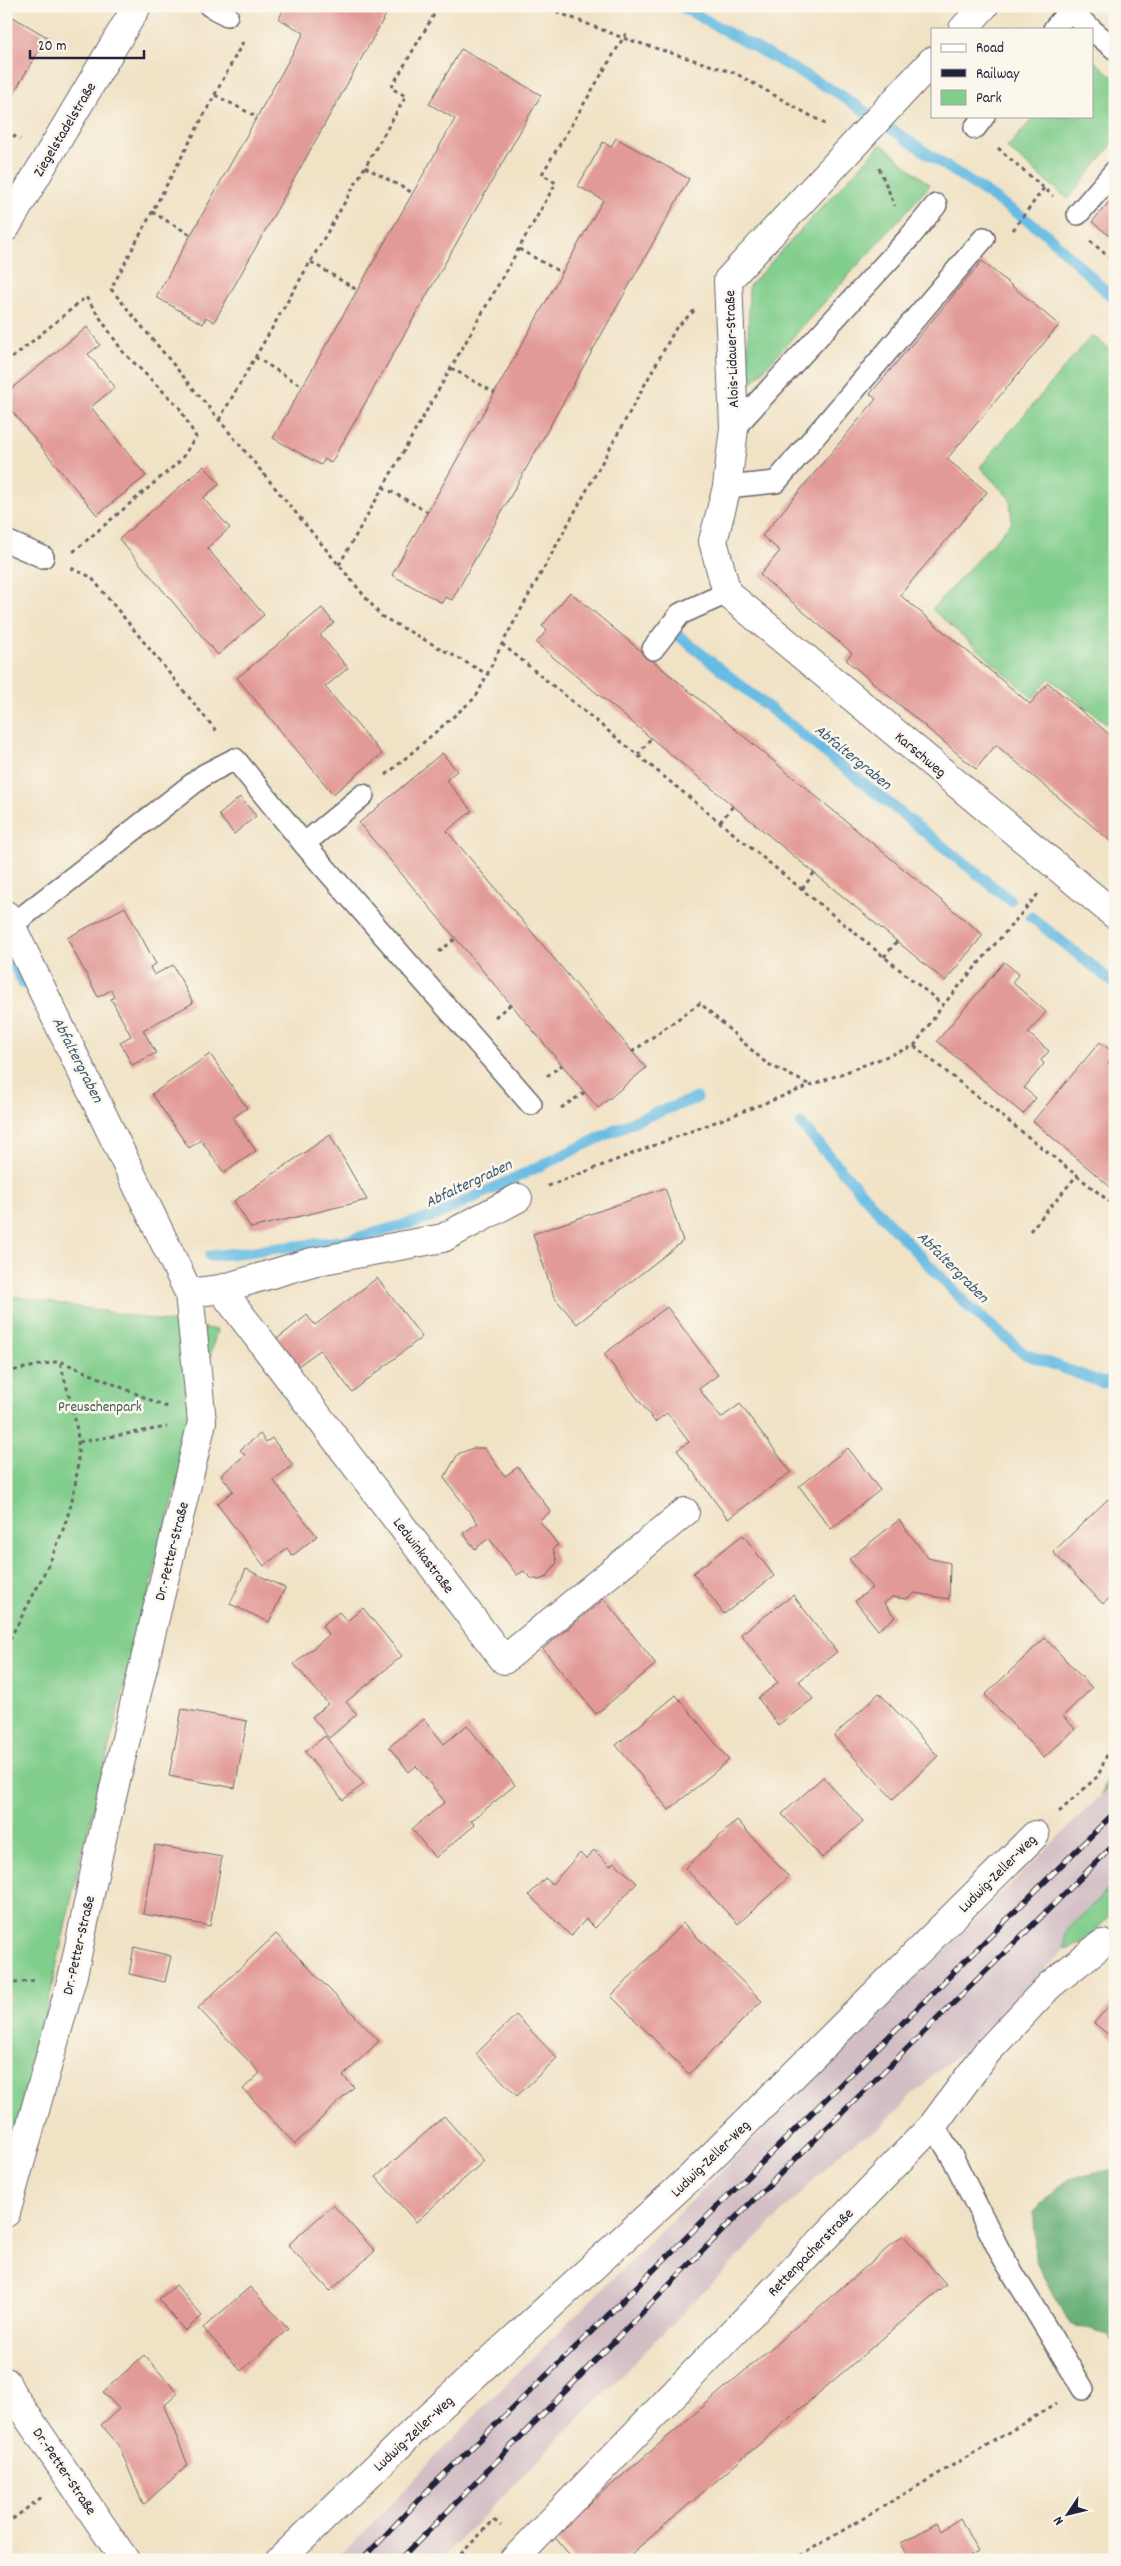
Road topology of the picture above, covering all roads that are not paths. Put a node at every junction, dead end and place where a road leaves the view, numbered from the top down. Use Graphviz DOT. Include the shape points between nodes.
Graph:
graph roads {
  1 [pos="137,6"];
  2 [pos="984,6"];
  3 [pos="1068,8"];
  4 [pos="964,28"];
  5 [pos="1055,28"];
  6 [pos="1090,28"];
  7 [pos="1094,32"];
  8 [pos="1115,49"];
  9 [pos="931,62"];
  10 [pos="1115,171"];
  11 [pos="936,205"];
  12 [pos="1078,214"];
  13 [pos="6,227"];
  14 [pos="984,238"];
  15 [pos="734,428"];
  16 [pos="727,487"];
  17 [pos="6,541"];
  18 [pos="51,560"];
  19 [pos="727,593"];
  20 [pos="653,649"];
  21 [pos="363,795"];
  22 [pos="304,844"];
  23 [pos="1115,915"];
  24 [pos="9,920"];
  25 [pos="531,1104"];
  26 [pos="518,1198"];
  27 [pos="221,1289"];
  28 [pos="189,1293"];
  29 [pos="685,1512"];
  30 [pos="1035,1834"];
  31 [pos="1102,1944"];
  32 [pos="933,2125"];
  33 [pos="6,2213"];
  34 [pos="6,2382"];
  35 [pos="1083,2389"];
  36 [pos="125,2560"];
  37 [pos="280,2560"];
  38 [pos="514,2560"];
  1 -- 13 [label="street, Ziegelstadelstraße"];
  2 -- 4 [label="street"];
  3 -- 5 [label="lane"];
  3 -- 6 [label="lane"];
  7 -- 8 [label="lane"];
  9 -- 15 [label="street, Alois-Lidauer-Straße" via="728,280"];
  10 -- 12 [label="lane"];
  11 -- 15 [label="lane" via="910,238"];
  14 -- 16 [label="lane" via="776,482"];
  15 -- 16 [label="street, Alois-Lidauer-Straße"];
  16 -- 19 [label="street, Alois-Lidauer-Straße" via="713,541"];
  17 -- 18 [label="lane"];
  19 -- 20 [label="lane" via="680,614"];
  19 -- 23 [label="street, Karschweg"];
  21 -- 22 [label="lane"];
  22 -- 24 [label="lane" via="235,759 204,775"];
  22 -- 25 [label="lane"];
  24 -- 28 [label="street, Dr.-Petter-Straße"];
  26 -- 27 [label="street" via="443,1238 312,1262"];
  27 -- 28 [label="street"];
  27 -- 29 [label="street, Ledwinkastraße" via="504,1660"];
  28 -- 33 [label="street, Dr.-Petter-Straße" via="202,1422 72,1975"];
  30 -- 37 [label="street, Ludwig-Zeller-Weg" via="693,2175 420,2426"];
  31 -- 32 [label="street, Rettenpacherstraße" via="1050,1985 987,2052"];
  32 -- 35 [label="lane" via="1000,2252"];
  32 -- 38 [label="street, Rettenpacherstraße"];
  34 -- 36 [label="street, Dr.-Petter-Straße"];
}
